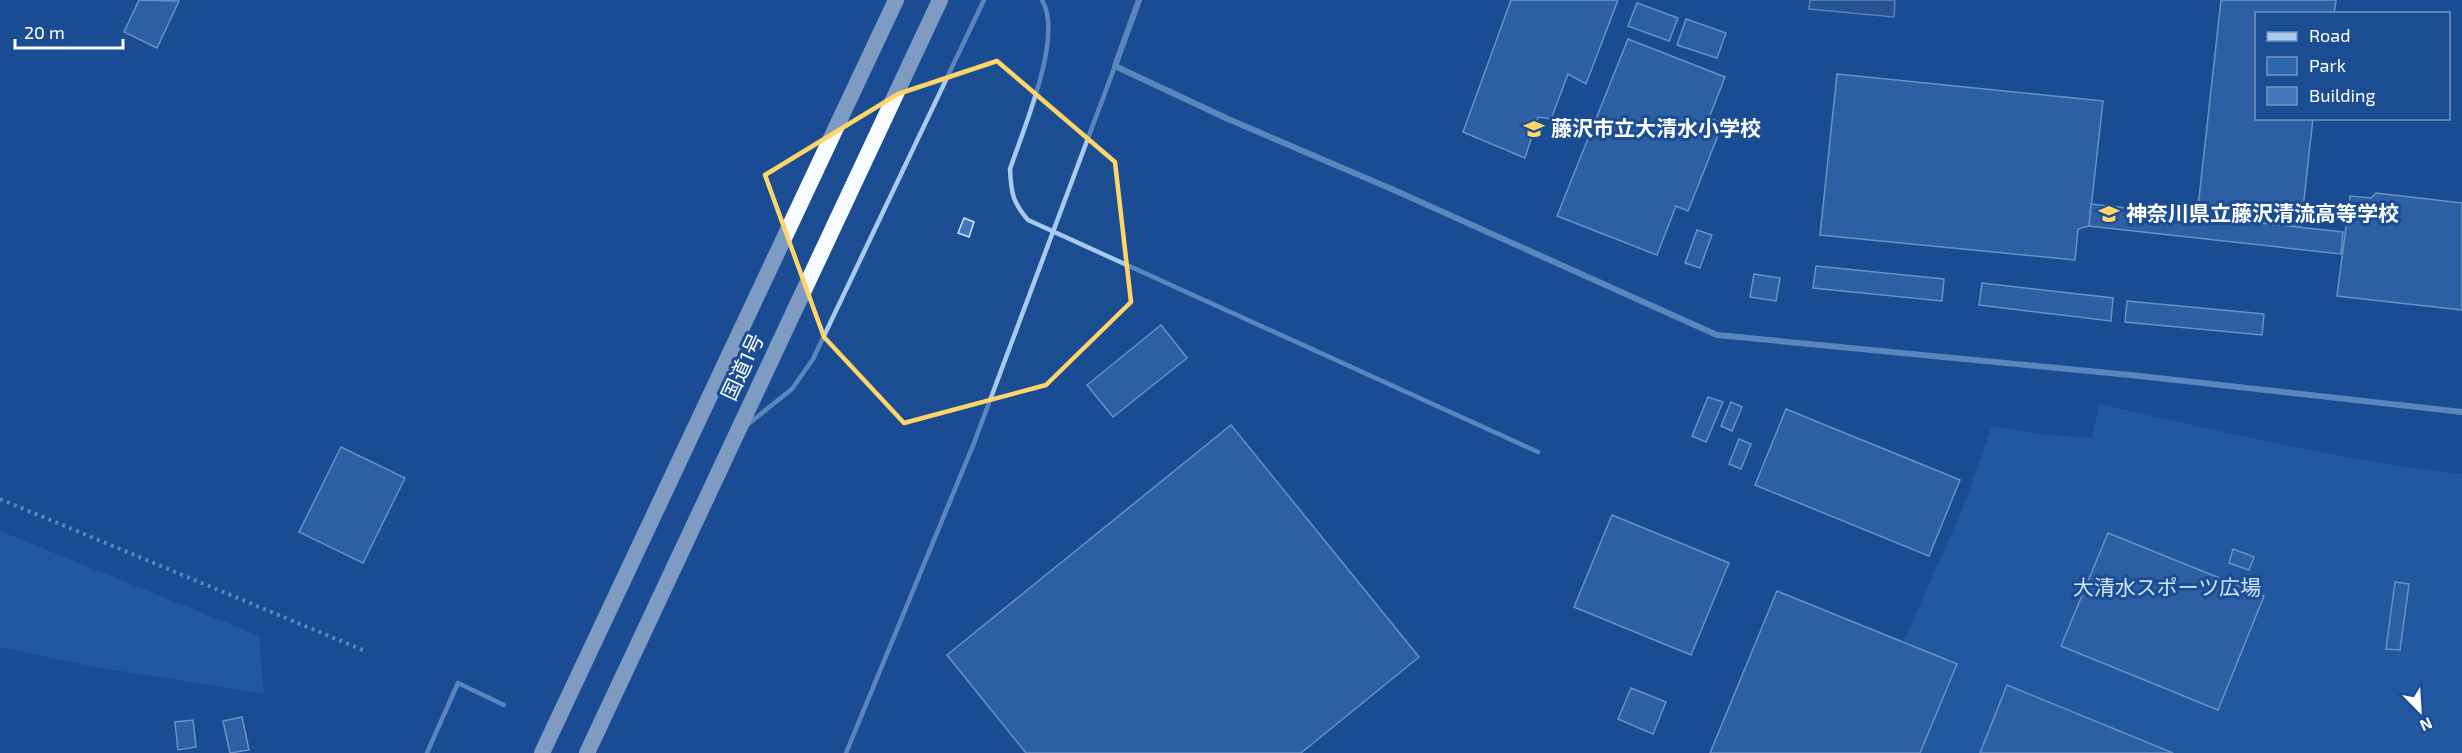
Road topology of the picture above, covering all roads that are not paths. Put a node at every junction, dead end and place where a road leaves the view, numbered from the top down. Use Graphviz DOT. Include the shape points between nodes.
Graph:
graph roads {
  1 [pos="896,0"];
  2 [pos="940,0"];
  3 [pos="984,0"];
  4 [pos="1042,0"];
  5 [pos="1139,0"];
  6 [pos="1115,66"];
  7 [pos="2462,412"];
  8 [pos="736,434"];
  9 [pos="1538,452"];
  10 [pos="504,705"];
  11 [pos="426,753"];
  12 [pos="542,753"];
  13 [pos="586,753"];
  14 [pos="846,753"];
  1 -- 12 [label="highway, 国道1号"];
  2 -- 8 [label="highway, 国道1号"];
  3 -- 8 [label="lane" via="813,359 792,389"];
  4 -- 9 [label="lane" via="1048,12 1045,65 1010,169 1015,206 1028,220"];
  5 -- 6 [label="street"];
  6 -- 7 [label="street" via="1717,335"];
  6 -- 14 [label="lane" via="974,443"];
  8 -- 13 [label="highway, 国道1号"];
  10 -- 11 [label="lane" via="458,683"];
}
